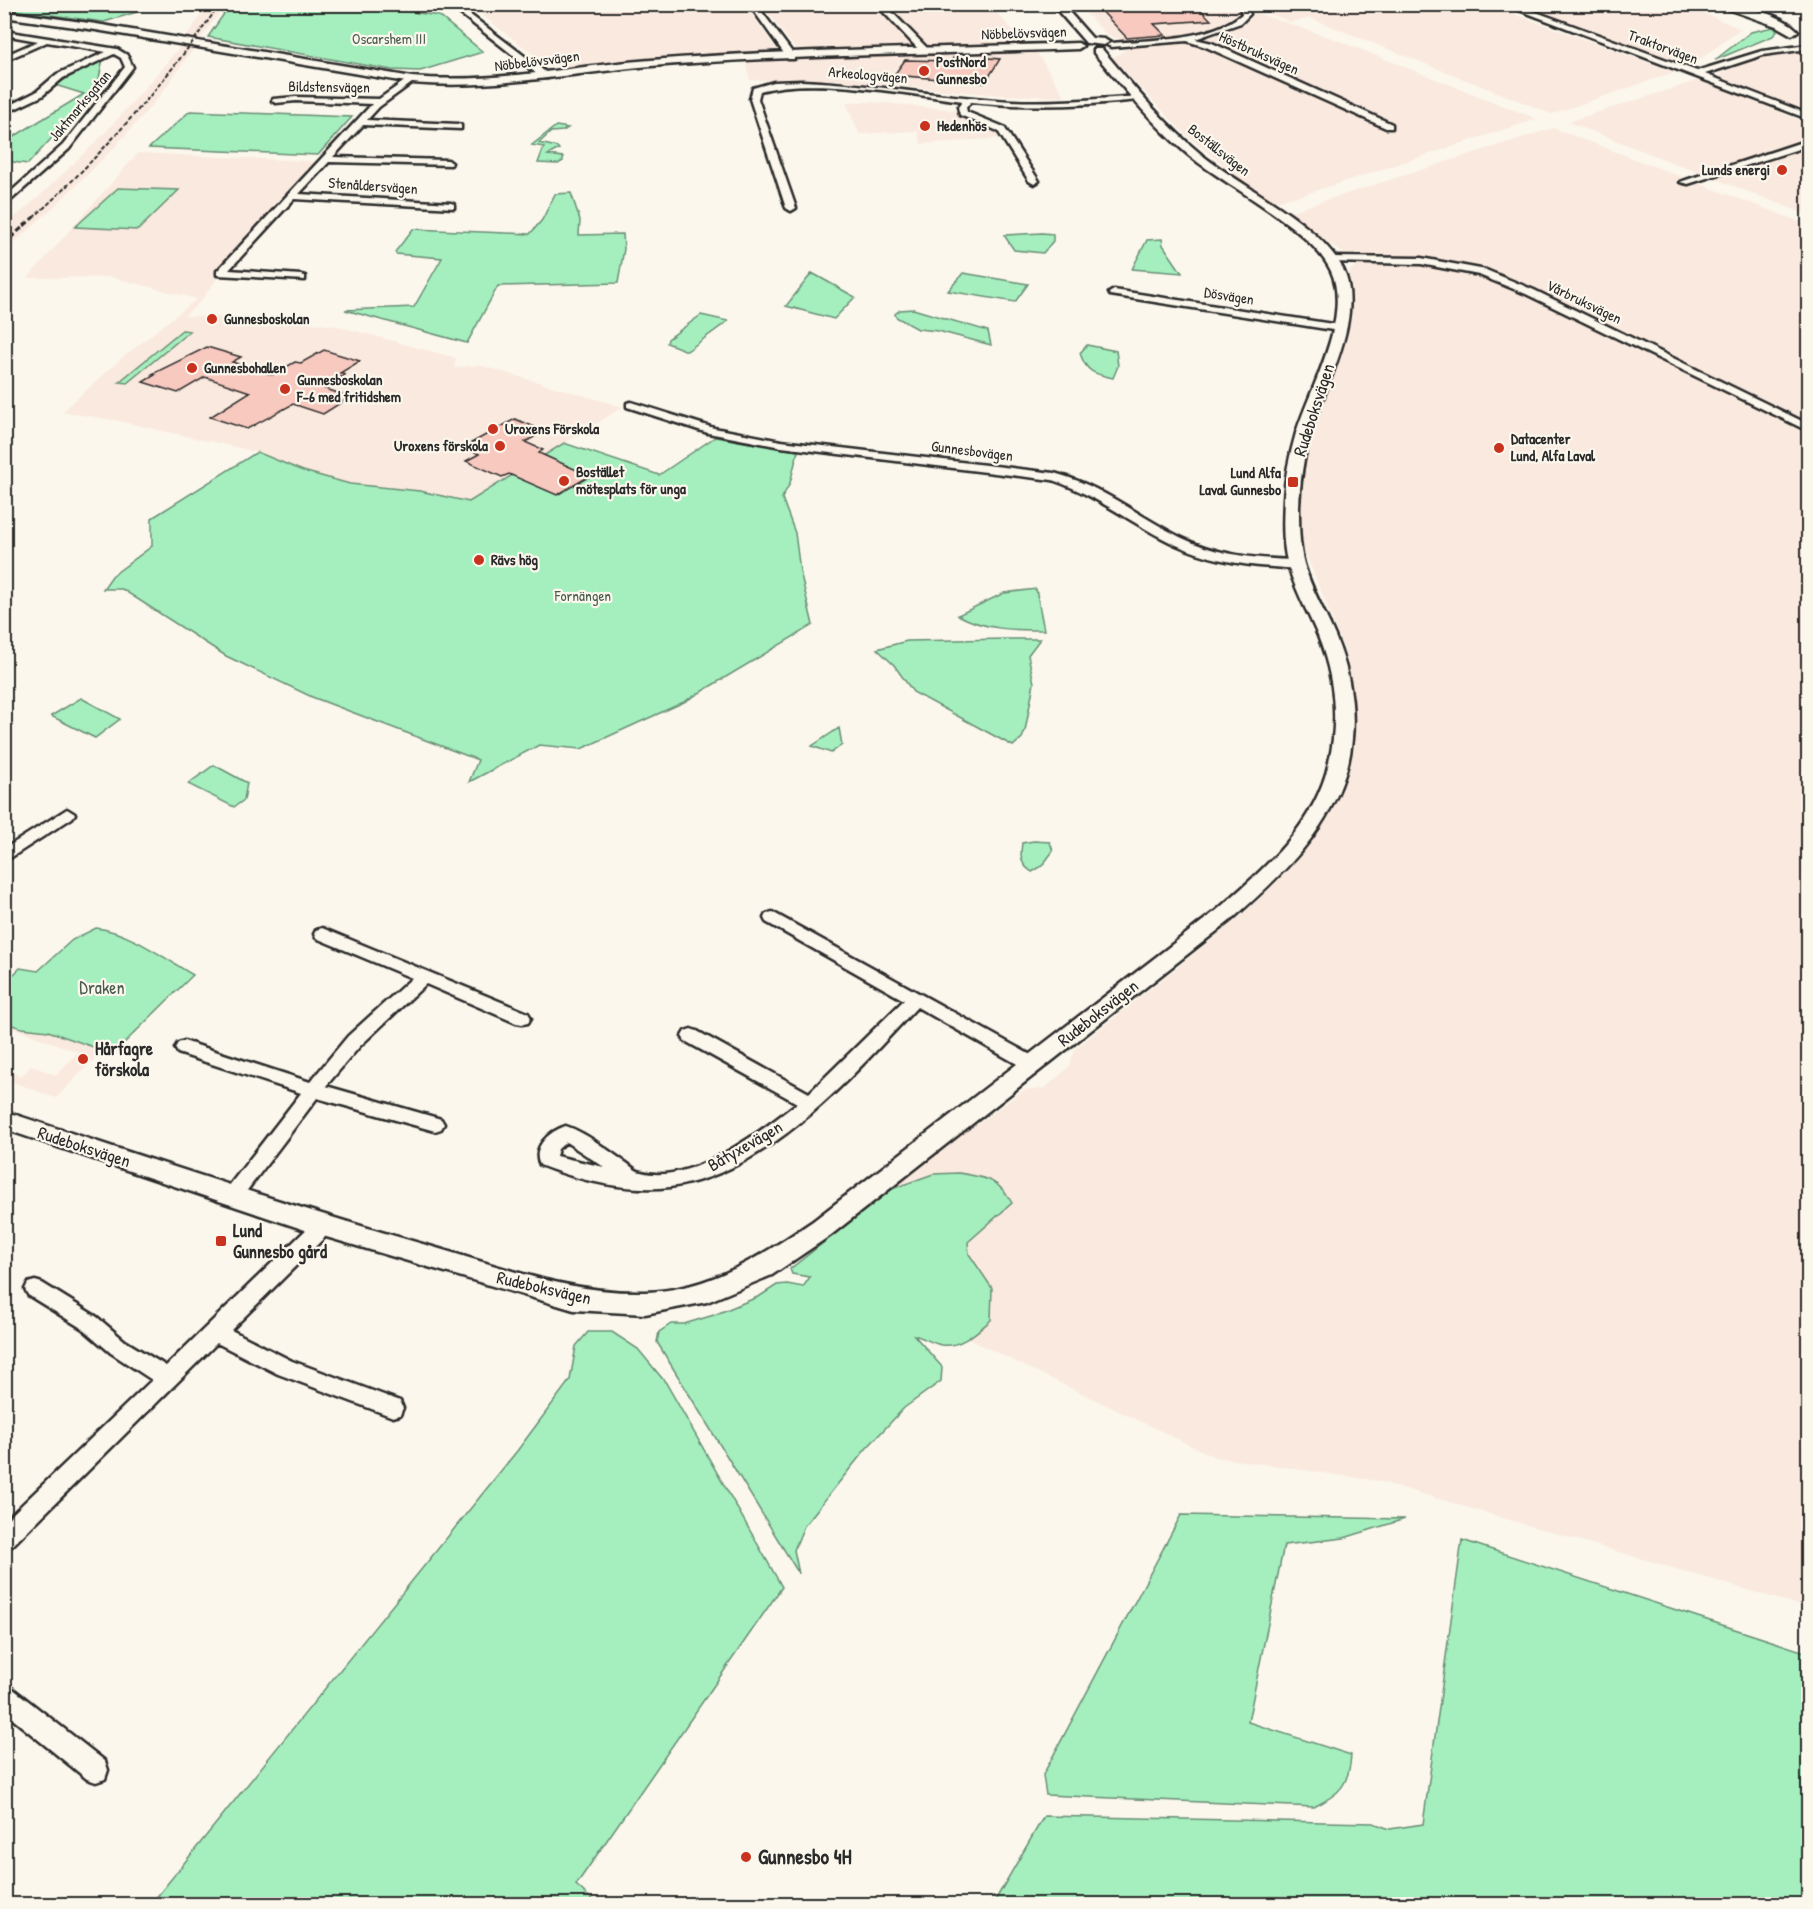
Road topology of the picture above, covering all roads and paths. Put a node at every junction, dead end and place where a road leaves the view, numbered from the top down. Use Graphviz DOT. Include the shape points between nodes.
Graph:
graph roads {
  1 [pos="451,4"];
  2 [pos="752,4"];
  3 [pos="879,4"];
  4 [pos="1056,4"];
  5 [pos="1242,4"];
  6 [pos="1506,4"];
  7 [pos="1719,4"];
  8 [pos="1741,4"];
  9 [pos="4,14"];
  10 [pos="1792,32"];
  11 [pos="4,33"];
  12 [pos="49,39"];
  13 [pos="1188,39"];
  14 [pos="1089,41"];
  15 [pos="1111,45"];
  16 [pos="1078,46"];
  17 [pos="1809,47"];
  18 [pos="114,51"];
  19 [pos="924,51"];
  20 [pos="1098,51"];
  21 [pos="791,57"];
  22 [pos="1744,58"];
  23 [pos="4,59"];
  24 [pos="1697,74"];
  25 [pos="545,76"];
  26 [pos="412,80"];
  27 [pos="1139,98"];
  28 [pos="969,99"];
  29 [pos="276,101"];
  30 [pos="381,102"];
  31 [pos="4,112"];
  32 [pos="1809,117"];
  33 [pos="360,122"];
  34 [pos="1389,126"];
  35 [pos="458,127"];
  36 [pos="1809,143"];
  37 [pos="327,159"];
  38 [pos="448,164"];
  39 [pos="1034,181"];
  40 [pos="1685,182"];
  41 [pos="9,195"];
  42 [pos="293,196"];
  43 [pos="4,202"];
  44 [pos="451,206"];
  45 [pos="791,208"];
  46 [pos="1331,260"];
  47 [pos="301,278"];
  48 [pos="1114,293"];
  49 [pos="1340,328"];
  50 [pos="631,405"];
  51 [pos="1809,428"];
  52 [pos="1296,564"];
  53 [pos="67,814"];
  54 [pos="4,857"];
  55 [pos="772,918"];
  56 [pos="322,934"];
  57 [pos="424,976"];
  58 [pos="915,998"];
  59 [pos="522,1018"];
  60 [pos="691,1036"];
  61 [pos="184,1048"];
  62 [pos="1032,1064"];
  63 [pos="311,1089"];
  64 [pos="811,1102"];
  65 [pos="4,1120"];
  66 [pos="435,1124"];
  67 [pos="637,1180"];
  68 [pos="232,1196"];
  69 [pos="323,1226"];
  70 [pos="35,1289"];
  71 [pos="216,1332"];
  72 [pos="168,1379"];
  73 [pos="393,1408"];
  74 [pos="4,1538"];
  75 [pos="4,1695"];
  76 [pos="96,1770"];
  1 -- 25 [label="street"];
  2 -- 21 [label="street"];
  3 -- 19 [label="street"];
  4 -- 14 [label="street"];
  5 -- 13 [label="street" via="1246,14 1238,21"];
  6 -- 24 [label="street, Traktorvägen"];
  7 -- 10 [label="main road" via="1780,23"];
  8 -- 10 [label="main road"];
  9 -- 26 [label="street, Nöbbelövsvägen"];
  10 -- 17 [label="main road" via="1793,39"];
  10 -- 22 [label="street"];
  11 -- 12 [label="street, Jaktmarksgatan"];
  12 -- 18 [label="street, Jaktmarksgatan"];
  12 -- 23 [label="street"];
  13 -- 15 [label="street, Höstbruksvägen"];
  13 -- 34 [label="street, Höstbruksvägen"];
  14 -- 15 [label="street"];
  14 -- 16 [label="street"];
  15 -- 20 [label="street"];
  16 -- 19 [label="street, Nöbbelövsvägen"];
  16 -- 20 [label="street"];
  17 -- 22 [label="street"];
  18 -- 31 [label="street" via="60,76 39,94"];
  18 -- 41 [label="street, Jaktmarksgatan" via="124,57 129,67 114,88 66,147"];
  19 -- 21 [label="street, Nöbbelövsvägen"];
  20 -- 27 [label="street, Boställsvägen"];
  21 -- 25 [label="street, Nöbbelövsvägen" via="634,65"];
  22 -- 24 [label="street"];
  24 -- 32 [label="street, Traktorvägen"];
  25 -- 26 [label="street, Nöbbelövsvägen" via="479,83"];
  26 -- 30 [label="street, Stenåldersvägen"];
  27 -- 28 [label="street, Arkeologvägen" via="1060,104"];
  27 -- 46 [label="street, Boställsvägen" via="1196,156 1289,221"];
  28 -- 39 [label="street" via="962,107 963,113 1001,129"];
  28 -- 45 [label="street, Arkeologvägen" via="813,84 761,86 754,99"];
  29 -- 30 [label="street, Bildstensvägen"];
  30 -- 33 [label="street, Stenåldersvägen"];
  33 -- 35 [label="street"];
  33 -- 37 [label="street, Stenåldersvägen"];
  36 -- 40 [label="street"];
  37 -- 38 [label="street, Stenåldersvägen"];
  37 -- 42 [label="street, Stenåldersvägen"];
  41 -- 43 [label="street, Jaktmarksgatan"];
  42 -- 44 [label="street, Stenåldersvägen"];
  42 -- 47 [label="street, Stenåldersvägen" via="221,273"];
  46 -- 49 [label="street, Rudeboksvägen" via="1341,284"];
  46 -- 51 [label="street, Vårbruksvägen" via="1421,261 1482,272"];
  48 -- 49 [label="street, Dösvägen"];
  49 -- 52 [label="street, Rudeboksvägen" via="1299,449 1291,531"];
  50 -- 52 [label="street, Gunnesbovägen" via="712,431 781,444 1054,477 1086,487 1198,549 1242,560"];
  52 -- 62 [label="street, Rudeboksvägen" via="1332,649 1344,702 1341,754 1326,802 1290,854 1265,879"];
  53 -- 54 [label="street"];
  55 -- 58 [label="street"];
  56 -- 57 [label="street"];
  57 -- 59 [label="street"];
  57 -- 63 [label="street" via="354,1041"];
  58 -- 62 [label="street"];
  58 -- 64 [label="street, Båtyxevägen"];
  60 -- 64 [label="street"];
  61 -- 63 [label="street"];
  62 -- 69 [label="street, Rudeboksvägen" via="822,1228 764,1268 733,1282 675,1299 636,1303 574,1299"];
  63 -- 66 [label="street"];
  63 -- 68 [label="street"];
  64 -- 67 [label="street, Båtyxevägen" via="771,1133 711,1168 674,1179"];
  65 -- 68 [label="street, Rudeboksvägen"];
  68 -- 69 [label="street, Rudeboksvägen"];
  69 -- 71 [label="street"];
  70 -- 72 [label="street"];
  71 -- 72 [label="street"];
  71 -- 73 [label="street" via="285,1368"];
  72 -- 74 [label="street"];
  75 -- 76 [label="street"];
}
